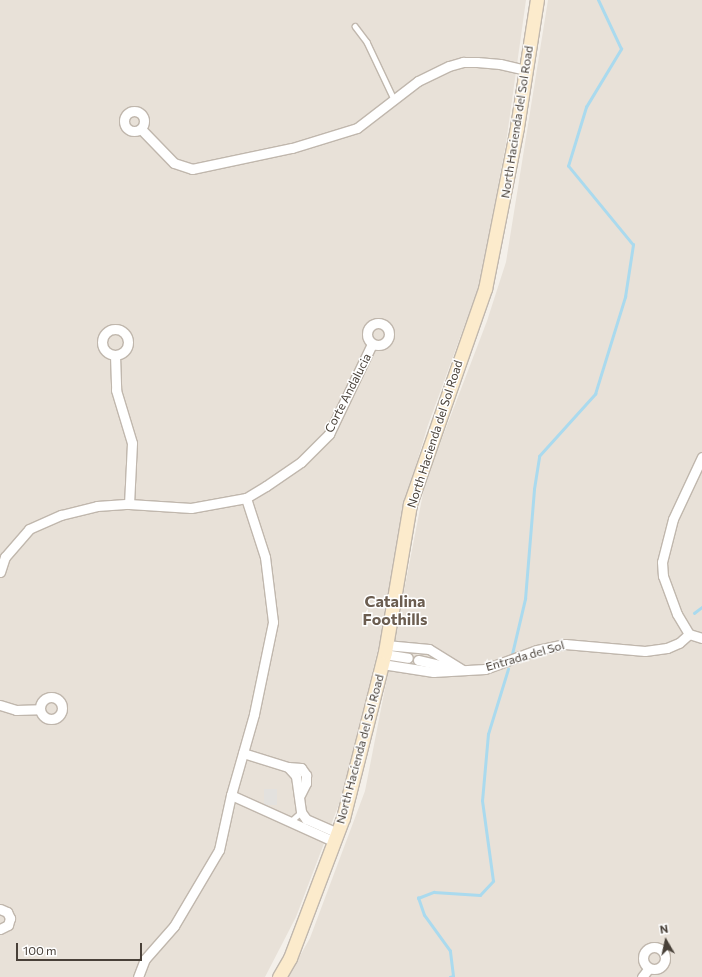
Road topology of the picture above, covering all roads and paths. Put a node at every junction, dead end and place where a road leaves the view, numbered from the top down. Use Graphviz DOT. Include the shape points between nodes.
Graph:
graph roads {
  1 [pos="537,0"];
  2 [pos="355,26"];
  3 [pos="526,70"];
  4 [pos="394,99"];
  5 [pos="140,129"];
  6 [pos="372,344"];
  7 [pos="115,355"];
  8 [pos="702,457"];
  9 [pos="246,498"];
  10 [pos="129,504"];
  11 [pos="0,572"];
  12 [pos="689,634"];
  13 [pos="702,638"];
  14 [pos="384,654"];
  15 [pos="408,658"];
  16 [pos="418,660"];
  17 [pos="462,670"];
  18 [pos="0,705"];
  19 [pos="40,710"];
  20 [pos="243,753"];
  21 [pos="230,795"];
  22 [pos="301,812"];
  23 [pos="290,822"];
  24 [pos="337,838"];
  25 [pos="0,909"];
  26 [pos="0,929"];
  27 [pos="649,968"];
  28 [pos="138,977"];
  29 [pos="279,977"];
  30 [pos="642,977"];
  1 -- 3 [label="street, North Hacienda del Sol Road"];
  2 -- 4 [label="lane" via="367,42"];
  3 -- 4 [label="street" via="500,64 463,62 436,72"];
  3 -- 14 [label="street, North Hacienda del Sol Road" via="499,228 485,289 410,504"];
  4 -- 5 [label="street" via="357,128 292,148 192,169 174,163"];
  6 -- 9 [label="street, Corte Andalucia" via="329,434 301,462"];
  7 -- 10 [label="street" via="116,390 132,443"];
  8 -- 12 [label="street" via="673,519 662,562 668,595"];
  9 -- 10 [label="street" via="191,508"];
  9 -- 20 [label="street" via="265,557 273,622 254,714"];
  10 -- 11 [label="street" via="76,510 30,529 5,557"];
  12 -- 13 [label="street"];
  12 -- 17 [label="street, Entrada del Sol" via="679,643 667,648 645,651 565,644 537,650 485,669"];
  14 -- 15 [label="street"];
  14 -- 17 [label="street" via="433,672"];
  14 -- 17 [label="street" via="428,649"];
  14 -- 24 [label="street, North Hacienda del Sol Road" via="365,738"];
  16 -- 17 [label="street"];
  18 -- 19 [label="street" via="16,710"];
  20 -- 21 [label="street"];
  20 -- 22 [label="street" via="288,767 296,776"];
  21 -- 23 [label="street"];
  21 -- 28 [label="street" via="219,850 174,926 145,959"];
  22 -- 23 [label="lane"];
  22 -- 24 [label="street" via="306,819"];
  23 -- 24 [label="street"];
  24 -- 29 [label="street, North Hacienda del Sol Road" via="290,958"];
  25 -- 26 [label="street" via="7,912 10,918 8,925"];
  27 -- 30 [label="street"];
}
